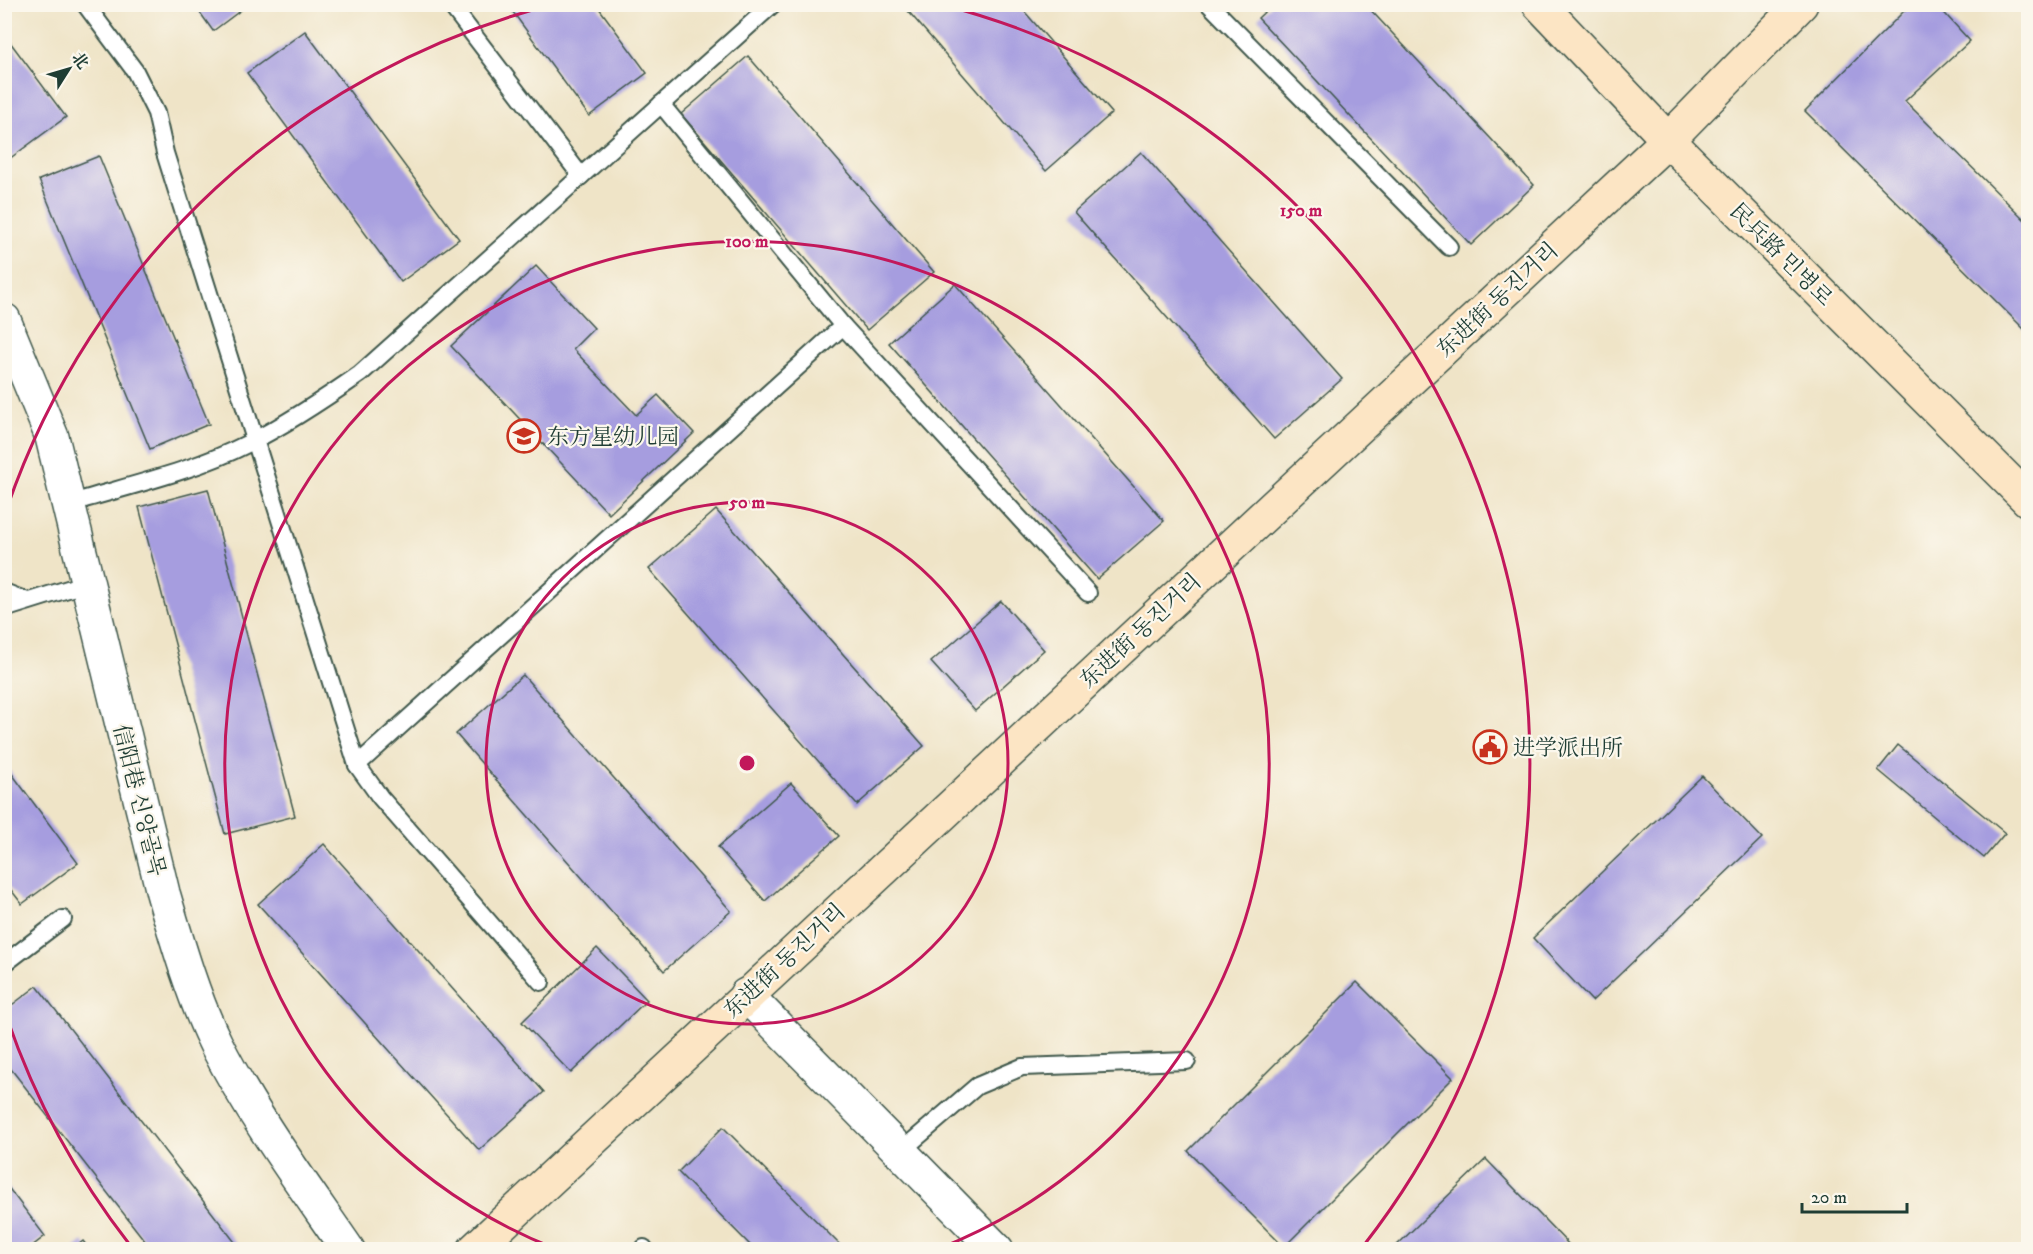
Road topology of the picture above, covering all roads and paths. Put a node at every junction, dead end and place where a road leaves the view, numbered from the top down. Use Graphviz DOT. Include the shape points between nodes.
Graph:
graph roads {
  1 [pos="85,4"];
  2 [pos="450,4"];
  3 [pos="773,4"];
  4 [pos="1209,4"];
  5 [pos="1539,4"];
  6 [pos="1801,4"];
  7 [pos="661,104"];
  8 [pos="1668,140"];
  9 [pos="581,176"];
  10 [pos="1449,247"];
  11 [pos="4,320"];
  12 [pos="843,326"];
  13 [pos="255,440"];
  14 [pos="2028,500"];
  15 [pos="68,504"];
  16 [pos="87,582"];
  17 [pos="4,592"];
  18 [pos="1088,593"];
  19 [pos="27,602"];
  20 [pos="4,609"];
  21 [pos="357,765"];
  22 [pos="63,919"];
  23 [pos="4,964"];
  24 [pos="541,982"];
  25 [pos="746,995"];
  26 [pos="1186,1060"];
  27 [pos="900,1152"];
  28 [pos="348,1250"];
  29 [pos="474,1250"];
  30 [pos="997,1250"];
  1 -- 13 [label="lane" via="135,71 156,112 165,153"];
  2 -- 9 [label="lane"];
  3 -- 7 [label="lane"];
  4 -- 10 [label="lane"];
  5 -- 8 [label="street, 民兵路 민병로"];
  6 -- 8 [label="street, 东进街 동진거리"];
  7 -- 9 [label="lane"];
  7 -- 12 [label="lane"];
  8 -- 14 [label="street, 民兵路 민병로"];
  8 -- 25 [label="street, 东进街 동진거리"];
  9 -- 13 [label="lane" via="360,374 305,413"];
  11 -- 15 [label="street, 信阳巷 신양골목" via="52,437"];
  12 -- 18 [label="lane"];
  12 -- 21 [label="lane"];
  13 -- 15 [label="lane" via="178,471"];
  13 -- 21 [label="lane"];
  15 -- 16 [label="street, 信阳巷 신양골목"];
  16 -- 19 [label="lane"];
  16 -- 28 [label="street, 信阳巷 신양골목" via="163,893 215,1043 252,1109"];
  17 -- 19 [label="lane"];
  19 -- 20 [label="lane"];
  21 -- 24 [label="lane" via="380,797"];
  22 -- 23 [label="lane"];
  25 -- 27 [label="street"];
  25 -- 29 [label="street, 东进街 동진거리"];
  26 -- 27 [label="lane" via="1022,1067 977,1086"];
  27 -- 30 [label="street"];
}
